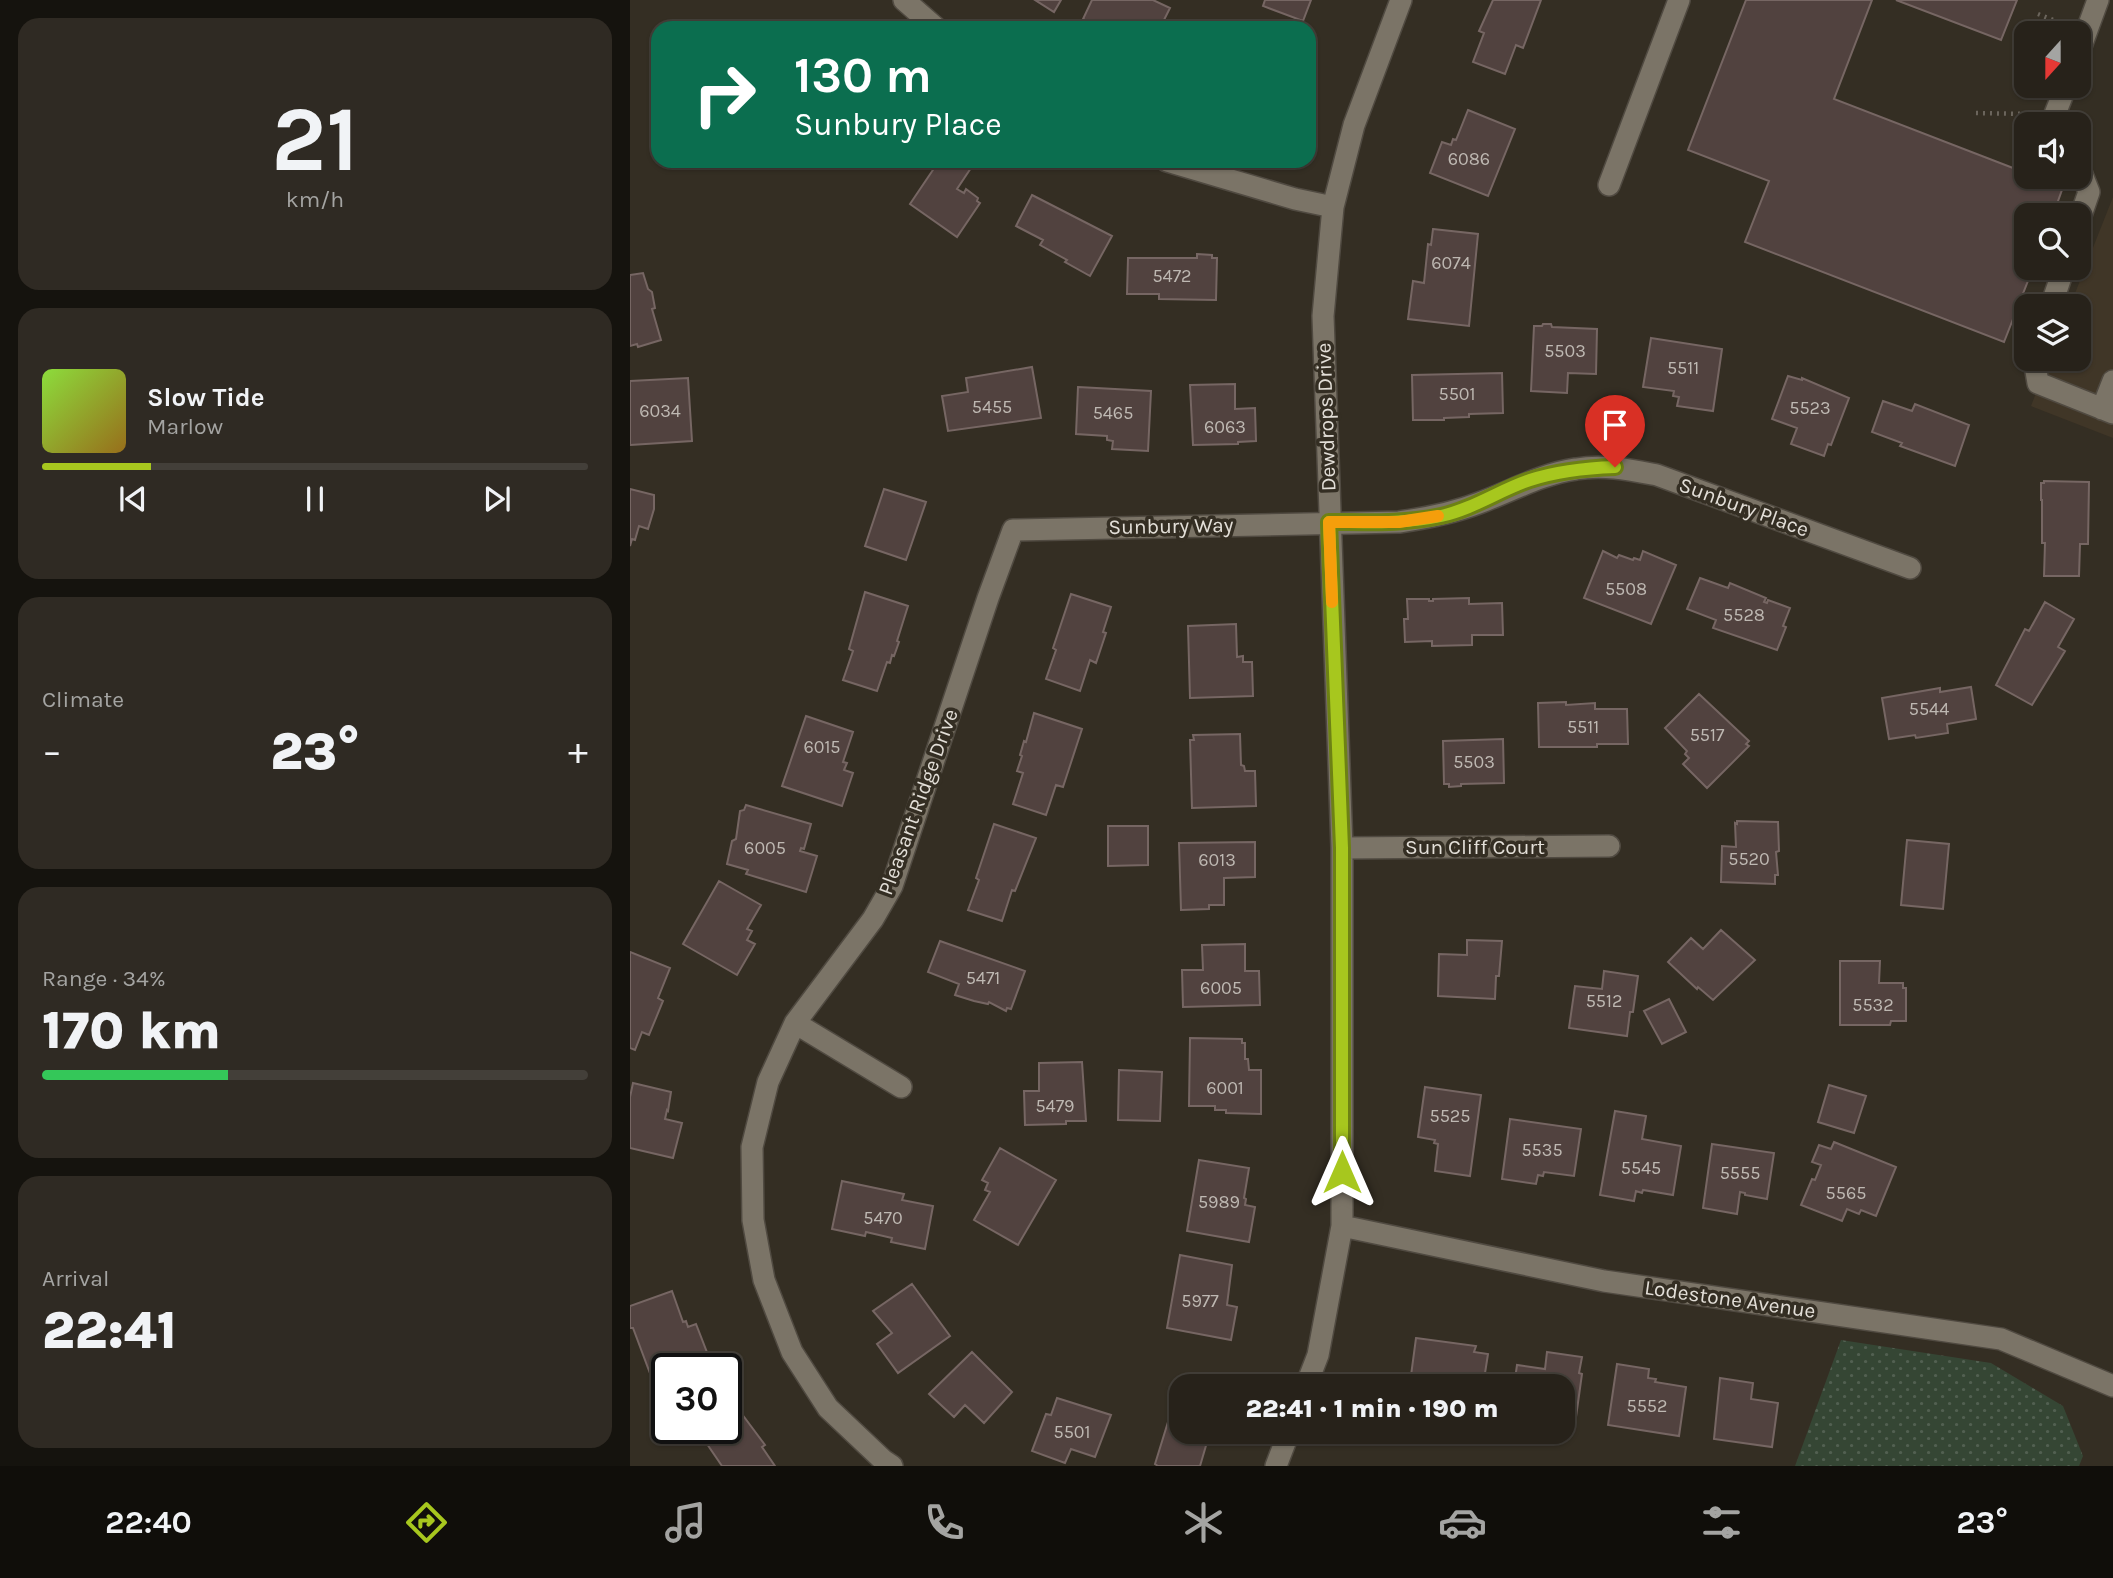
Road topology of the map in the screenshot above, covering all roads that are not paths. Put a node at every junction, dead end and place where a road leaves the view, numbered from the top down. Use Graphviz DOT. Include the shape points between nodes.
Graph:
graph roads {
  1 [pos="904,0"];
  2 [pos="1401,0"];
  3 [pos="1679,0"];
  4 [pos="2098,0"];
  5 [pos="928,21"];
  6 [pos="2090,21"];
  7 [pos="1191,168"];
  8 [pos="1609,185"];
  9 [pos="1333,207"];
  10 [pos="2036,371"];
  11 [pos="2113,381"];
  12 [pos="2107,411"];
  13 [pos="1329,522"];
  14 [pos="1013,530"];
  15 [pos="1910,568"];
  16 [pos="1609,846"];
  17 [pos="1342,848"];
  18 [pos="795,1023"];
  19 [pos="901,1087"];
  20 [pos="1342,1226"];
  21 [pos="1311,1374"];
  22 [pos="2113,1386"];
  23 [pos="1284,1444"];
  24 [pos="892,1466"];
  25 [pos="1276,1466"];
  1 -- 5 [label="street"];
  2 -- 9 [label="street, Dewdrops Drive" via="1354,125"];
  3 -- 8 [label="street"];
  4 -- 6 [label="street"];
  7 -- 9 [label="street"];
  9 -- 13 [label="street, Dewdrops Drive" via="1323,316"];
  10 -- 12 [label="street" via="2038,383"];
  11 -- 12 [label="street"];
  13 -- 14 [label="street, Sunbury Way"];
  13 -- 15 [label="street, Sunbury Place" via="1399,522 1443,515 1530,480 1577,468 1615,467 1657,475"];
  13 -- 17 [label="street, Dewdrops Drive"];
  14 -- 18 [label="street, Pleasant Ridge Drive" via="892,886 873,919"];
  16 -- 17 [label="street, Sun Cliff Court"];
  17 -- 20 [label="street, Dewdrops Drive"];
  18 -- 19 [label="street"];
  18 -- 24 [label="street, Pleasant Ridge Drive" via="768,1082 752,1147 753,1220 764,1280 792,1352 828,1408"];
  20 -- 21 [label="street, Dewdrops Drive"];
  20 -- 22 [label="street, Lodestone Avenue" via="1604,1281 2001,1339"];
  23 -- 25 [label="street"];
}
